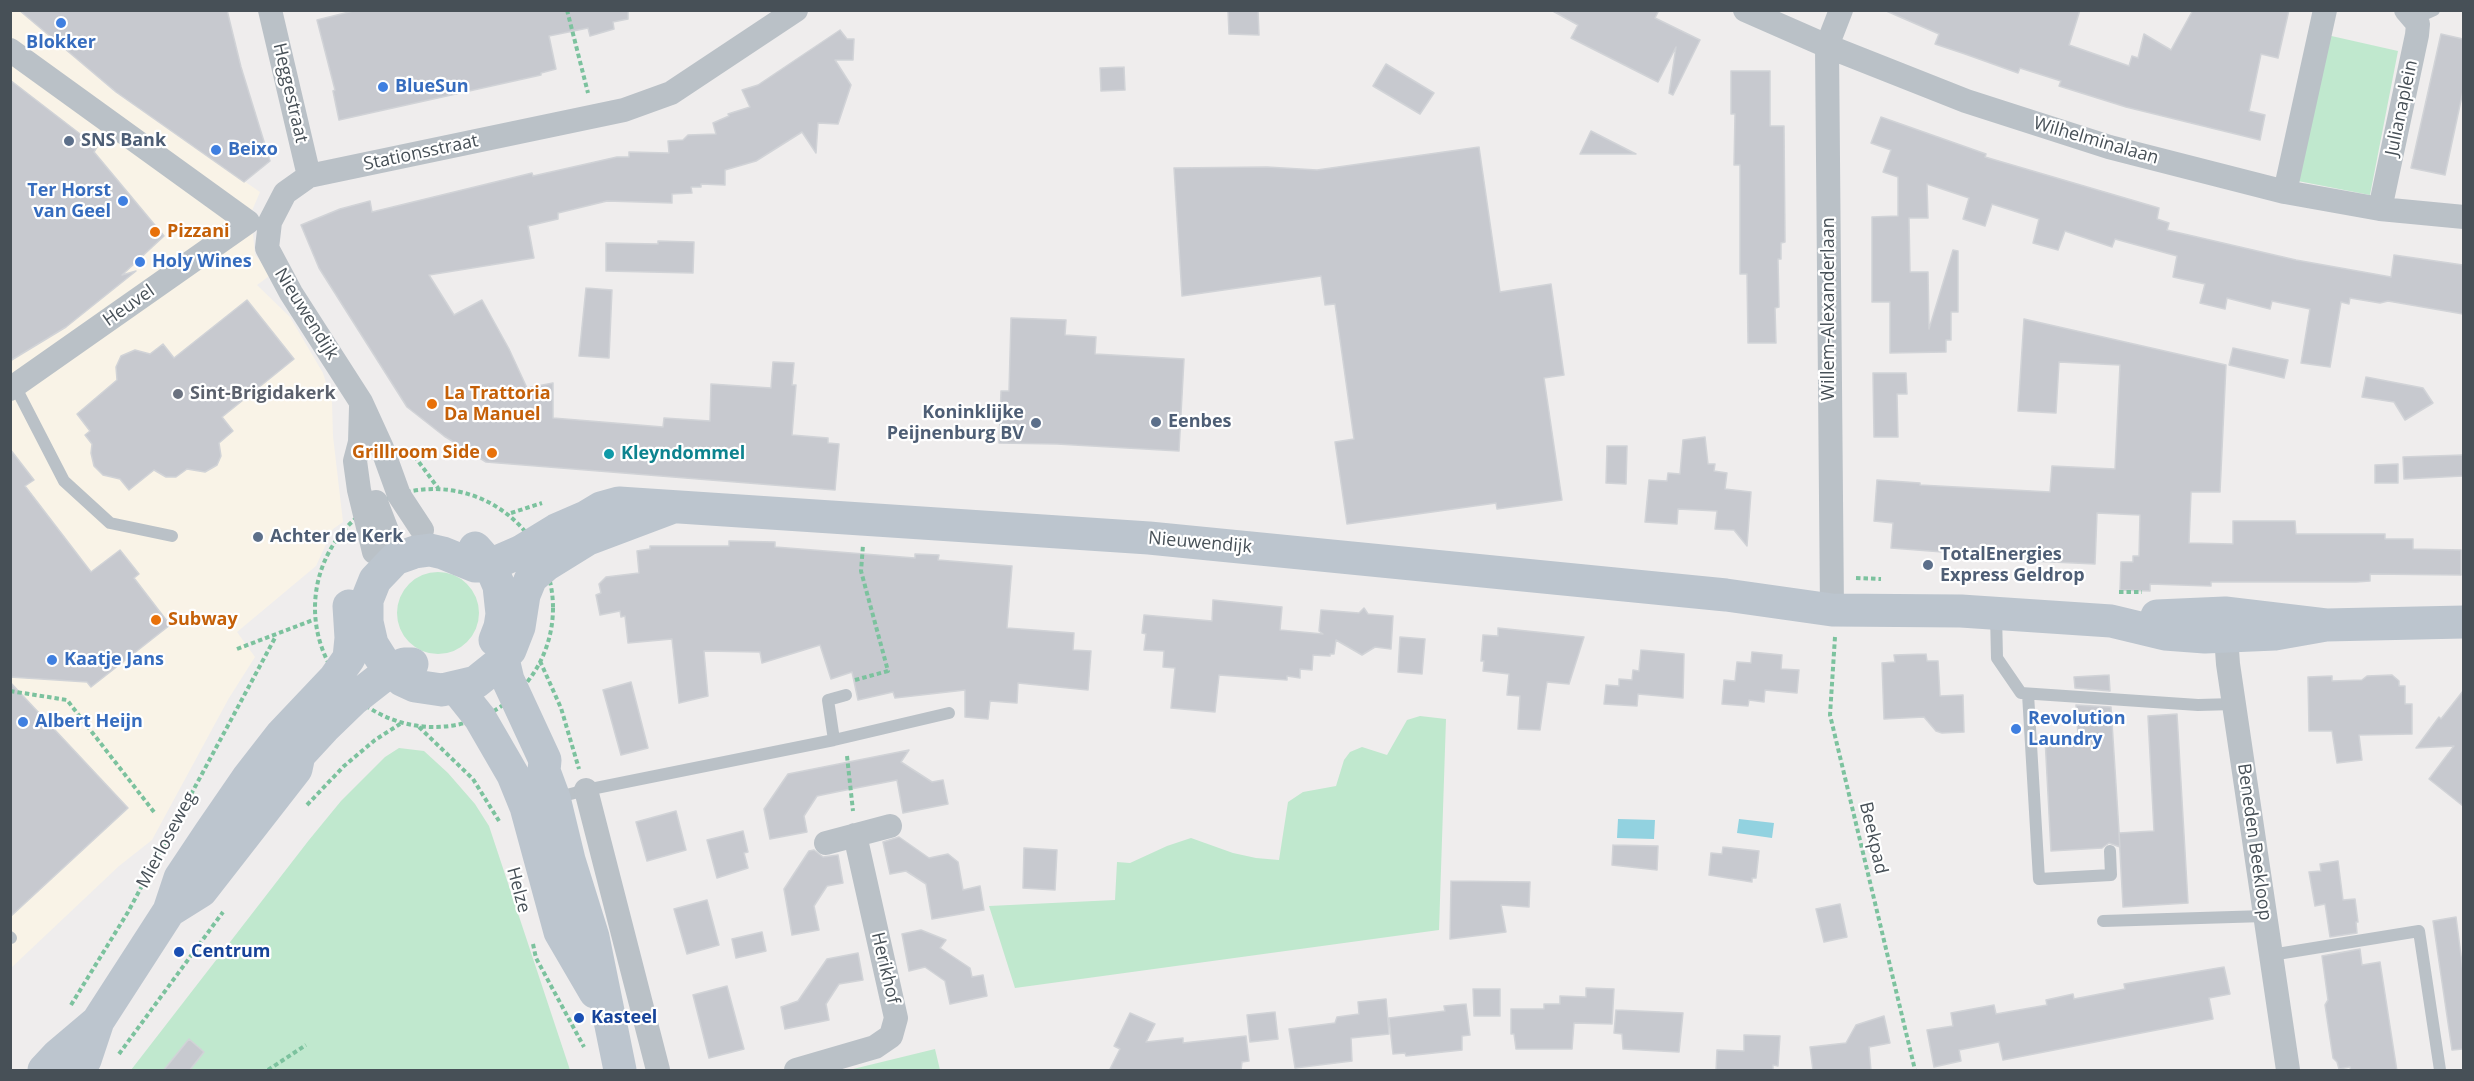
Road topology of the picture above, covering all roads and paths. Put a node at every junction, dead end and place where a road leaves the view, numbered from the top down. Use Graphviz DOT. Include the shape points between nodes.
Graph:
graph roads {
  1 [pos="270,10"];
  2 [pos="567,10"];
  3 [pos="796,10"];
  4 [pos="1745,10"];
  5 [pos="1841,10"];
  6 [pos="2325,10"];
  7 [pos="2418,13"];
  8 [pos="1827,46"];
  9 [pos="10,50"];
  10 [pos="595,117"];
  11 [pos="309,176"];
  12 [pos="2285,192"];
  13 [pos="2380,209"];
  14 [pos="2463,218"];
  15 [pos="259,222"];
  16 [pos="13,388"];
  17 [pos="362,402"];
  18 [pos="673,507"];
  19 [pos="349,528"];
  20 [pos="422,530"];
  21 [pos="172,536"];
  22 [pos="863,536"];
  23 [pos="387,551"];
  24 [pos="485,558"];
  25 [pos="1831,599"];
  26 [pos="1996,613"];
  27 [pos="2462,623"];
  28 [pos="2225,625"];
  29 [pos="276,636"];
  30 [pos="237,649"];
  31 [pos="540,661"];
  32 [pos="491,662"];
  33 [pos="397,675"];
  34 [pos="456,688"];
  35 [pos="10,691"];
  36 [pos="2028,694"];
  37 [pos="846,695"];
  38 [pos="2234,704"];
  39 [pos="949,713"];
  40 [pos="401,723"];
  41 [pos="418,727"];
  42 [pos="839,738"];
  43 [pos="586,790"];
  44 [pos="534,801"];
  45 [pos="304,808"];
  46 [pos="154,812"];
  47 [pos="890,826"];
  48 [pos="855,836"];
  49 [pos="826,843"];
  50 [pos="2110,851"];
  51 [pos="227,906"];
  52 [pos="169,911"];
  53 [pos="2265,916"];
  54 [pos="2103,921"];
  55 [pos="530,936"];
  56 [pos="2271,955"];
  57 [pos="67,1011"];
  58 [pos="98,1021"];
  59 [pos="306,1045"];
  60 [pos="585,1047"];
  61 [pos="112,1062"];
  62 [pos="44,1071"];
  63 [pos="76,1071"];
  64 [pos="268,1071"];
  65 [pos="620,1071"];
  66 [pos="658,1071"];
  67 [pos="796,1071"];
  68 [pos="1915,1071"];
  69 [pos="2289,1071"];
  70 [pos="2440,1071"];
  1 -- 11 [label="street, Heggestraat"];
  2 -- 10 [label="path"];
  3 -- 10 [label="street, Stationsstraat" via="670,93"];
  4 -- 8 [label="street, Wilhelminalaan"];
  5 -- 8 [label="street, Willem-Alexanderlaan"];
  6 -- 12 [label="street"];
  7 -- 13 [label="street, Julianaplein" via="2418,35"];
  8 -- 12 [label="street, Wilhelminalaan" via="1966,102 2076,137"];
  8 -- 25 [label="street, Willem-Alexanderlaan"];
  9 -- 15 [label="street"];
  10 -- 11 [label="street, Stationsstraat"];
  11 -- 15 [label="street, Stationsstraat" via="285,193"];
  12 -- 13 [label="street, Wilhelminalaan"];
  13 -- 14 [label="street, Wilhelminalaan"];
  15 -- 16 [label="street, Heuvel"];
  15 -- 17 [label="street, Nieuwendijk" via="267,248 291,293"];
  16 -- 21 [label="lane" via="64,481 110,523"];
  17 -- 20 [label="street, Nieuwendijk" via="399,495"];
  17 -- 23 [label="street" via="360,442 367,457"];
  18 -- 24 [label="main road, Nieuwendijk" via="582,505 498,544"];
  18 -- 25 [label="main road, Nieuwendijk" via="1149,538 1726,595"];
  18 -- 32 [label="main road, Nieuwendijk" via="588,539 546,565 531,578 510,650"];
  19 -- 29 [label="path" via="325,566 312,620"];
  20 -- 23 [label="main road"];
  20 -- 24 [label="main road" via="450,534"];
  22 -- 37 [label="path" via="861,572 888,670 847,682"];
  23 -- 24 [label="main road" via="430,550 475,566"];
  23 -- 33 [label="main road" via="366,610 372,644"];
  23 -- 52 [label="main road, Mierloseweg" via="352,587 349,658 247,779 180,878"];
  24 -- 32 [label="main road" via="499,586 502,614"];
  25 -- 26 [label="main road, Nieuwendijk"];
  25 -- 68 [label="path, Beekpad" via="1835,637 1830,714"];
  26 -- 28 [label="main road, Nieuwendijk" via="2111,621 2165,615"];
  26 -- 36 [label="lane" via="1997,658 2021,693"];
  27 -- 28 [label="main road, Nieuwendijk"];
  28 -- 38 [label="street, Beneden Beekloop"];
  29 -- 30 [label="path"];
  29 -- 57 [label="path, Mierloseweg" via="128,912"];
  31 -- 43 [label="path" via="561,708"];
  32 -- 33 [label="main road" via="436,669 404,664"];
  32 -- 34 [label="main road" via="476,682"];
  32 -- 44 [label="main road, Helze" via="534,765"];
  33 -- 34 [label="main road" via="415,686"];
  33 -- 52 [label="main road, Mierloseweg" via="354,699 324,728 299,755 296,769 201,891"];
  34 -- 44 [label="main road, Helze"];
  35 -- 46 [label="path" via="67,700"];
  36 -- 38 [label="lane"];
  36 -- 50 [label="lane" via="2038,879 2111,875"];
  37 -- 42 [label="lane" via="828,700"];
  38 -- 53 [label="street, Beneden Beekloop"];
  39 -- 42 [label="lane"];
  40 -- 45 [label="path" via="344,766"];
  41 -- 44 [label="path" via="473,780"];
  42 -- 43 [label="lane"];
  42 -- 48 [label="path"];
  43 -- 44 [label="lane"];
  43 -- 66 [label="street"];
  44 -- 65 [label="main road, Helze" via="560,932 608,1014"];
  47 -- 48 [label="street"];
  48 -- 49 [label="street"];
  48 -- 67 [label="street, Herikhof" via="896,1018 891,1036 875,1047"];
  51 -- 61 [label="path"];
  52 -- 58 [label="main road, Mierloseweg"];
  53 -- 54 [label="lane"];
  53 -- 56 [label="street, Beneden Beekloop"];
  55 -- 60 [label="path, Helze" via="536,958"];
  56 -- 69 [label="street, Beneden Beekloop"];
  56 -- 70 [label="lane" via="2419,932"];
  58 -- 62 [label="main road, Mierloseweg"];
  58 -- 63 [label="main road, Mierloseweg" via="85,1060"];
  59 -- 64 [label="path"];
}
